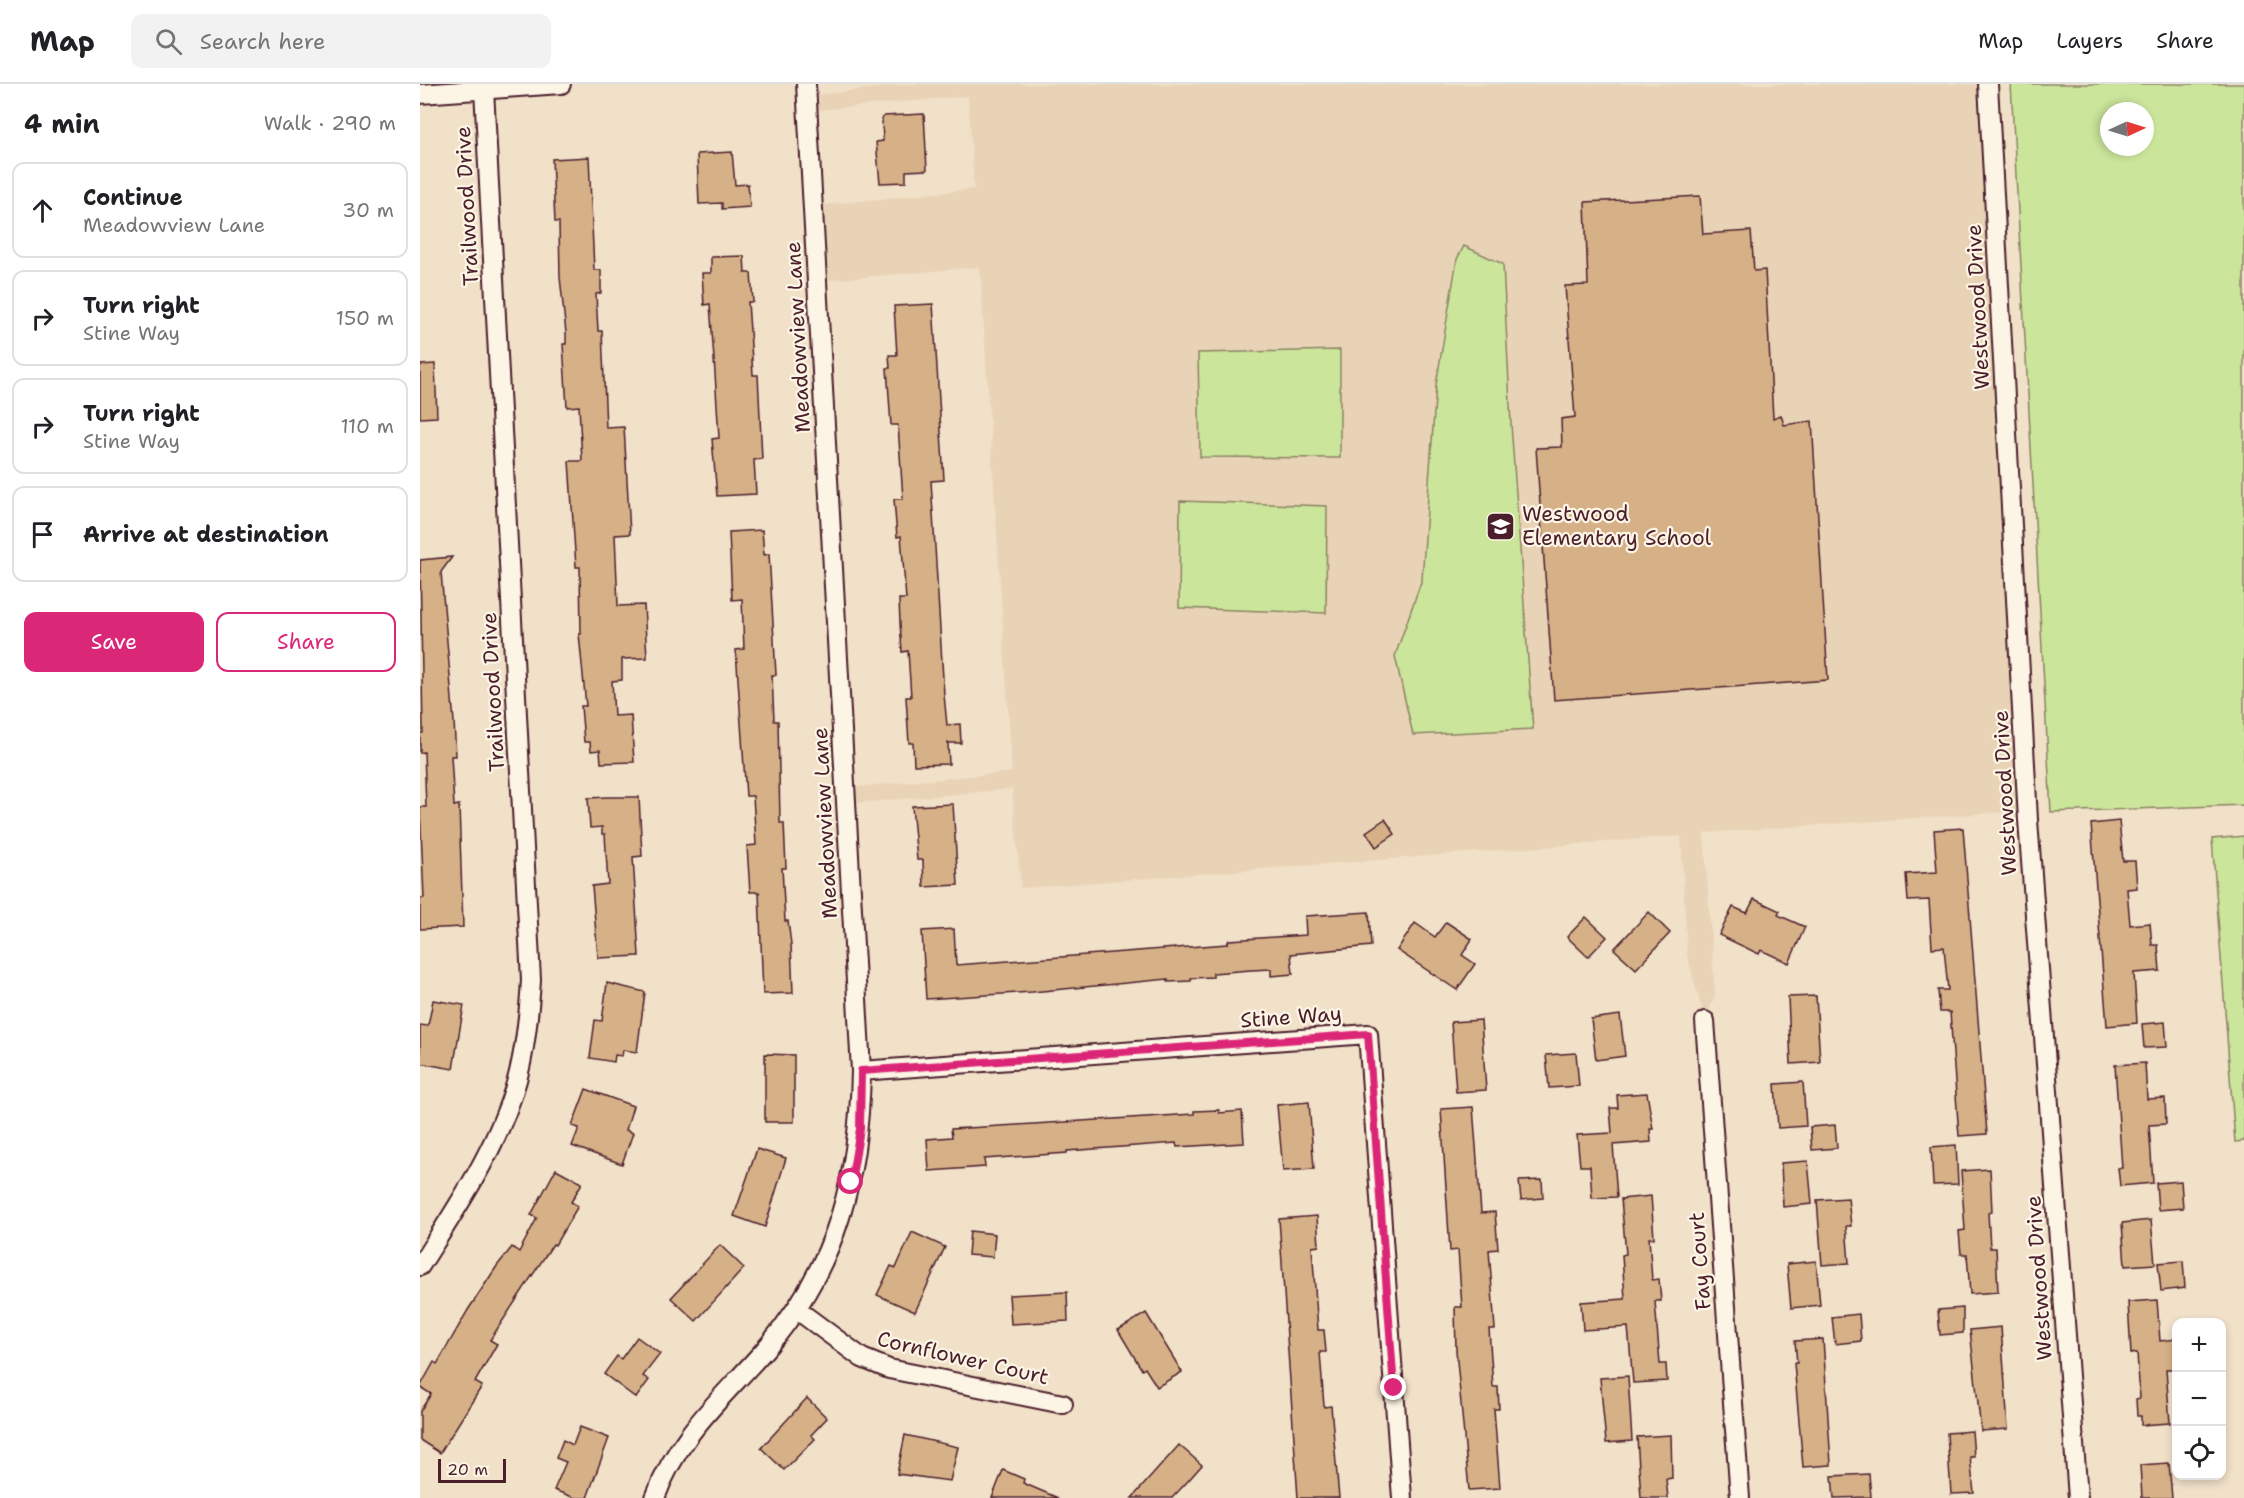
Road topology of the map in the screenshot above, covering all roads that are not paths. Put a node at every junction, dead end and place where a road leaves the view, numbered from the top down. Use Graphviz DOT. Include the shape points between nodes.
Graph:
graph roads {
  1 [pos="561,84"];
  2 [pos="806,84"];
  3 [pos="1988,84"];
  4 [pos="484,89"];
  5 [pos="420,94"];
  6 [pos="1705,1021"];
  7 [pos="861,1071"];
  8 [pos="421,1264"];
  9 [pos="796,1309"];
  10 [pos="1063,1404"];
  11 [pos="655,1498"];
  12 [pos="1402,1498"];
  13 [pos="1740,1498"];
  14 [pos="2078,1498"];
  1 -- 4 [label="street"];
  2 -- 7 [label="street, Meadowview Lane"];
  3 -- 14 [label="street, Westwood Drive" via="2028,820"];
  4 -- 5 [label="street"];
  4 -- 8 [label="street, Trailwood Drive" via="531,980 527,1030 502,1125 481,1169"];
  6 -- 13 [label="street, Fay Court"];
  7 -- 9 [label="street, Meadowview Lane" via="860,1129 851,1182 819,1269"];
  7 -- 12 [label="street, Stine Way" via="1368,1034"];
  9 -- 10 [label="street, Cornflower Court" via="862,1358 889,1369"];
  9 -- 11 [label="street, Meadowview Lane" via="768,1346 700,1418 678,1449"];
}
